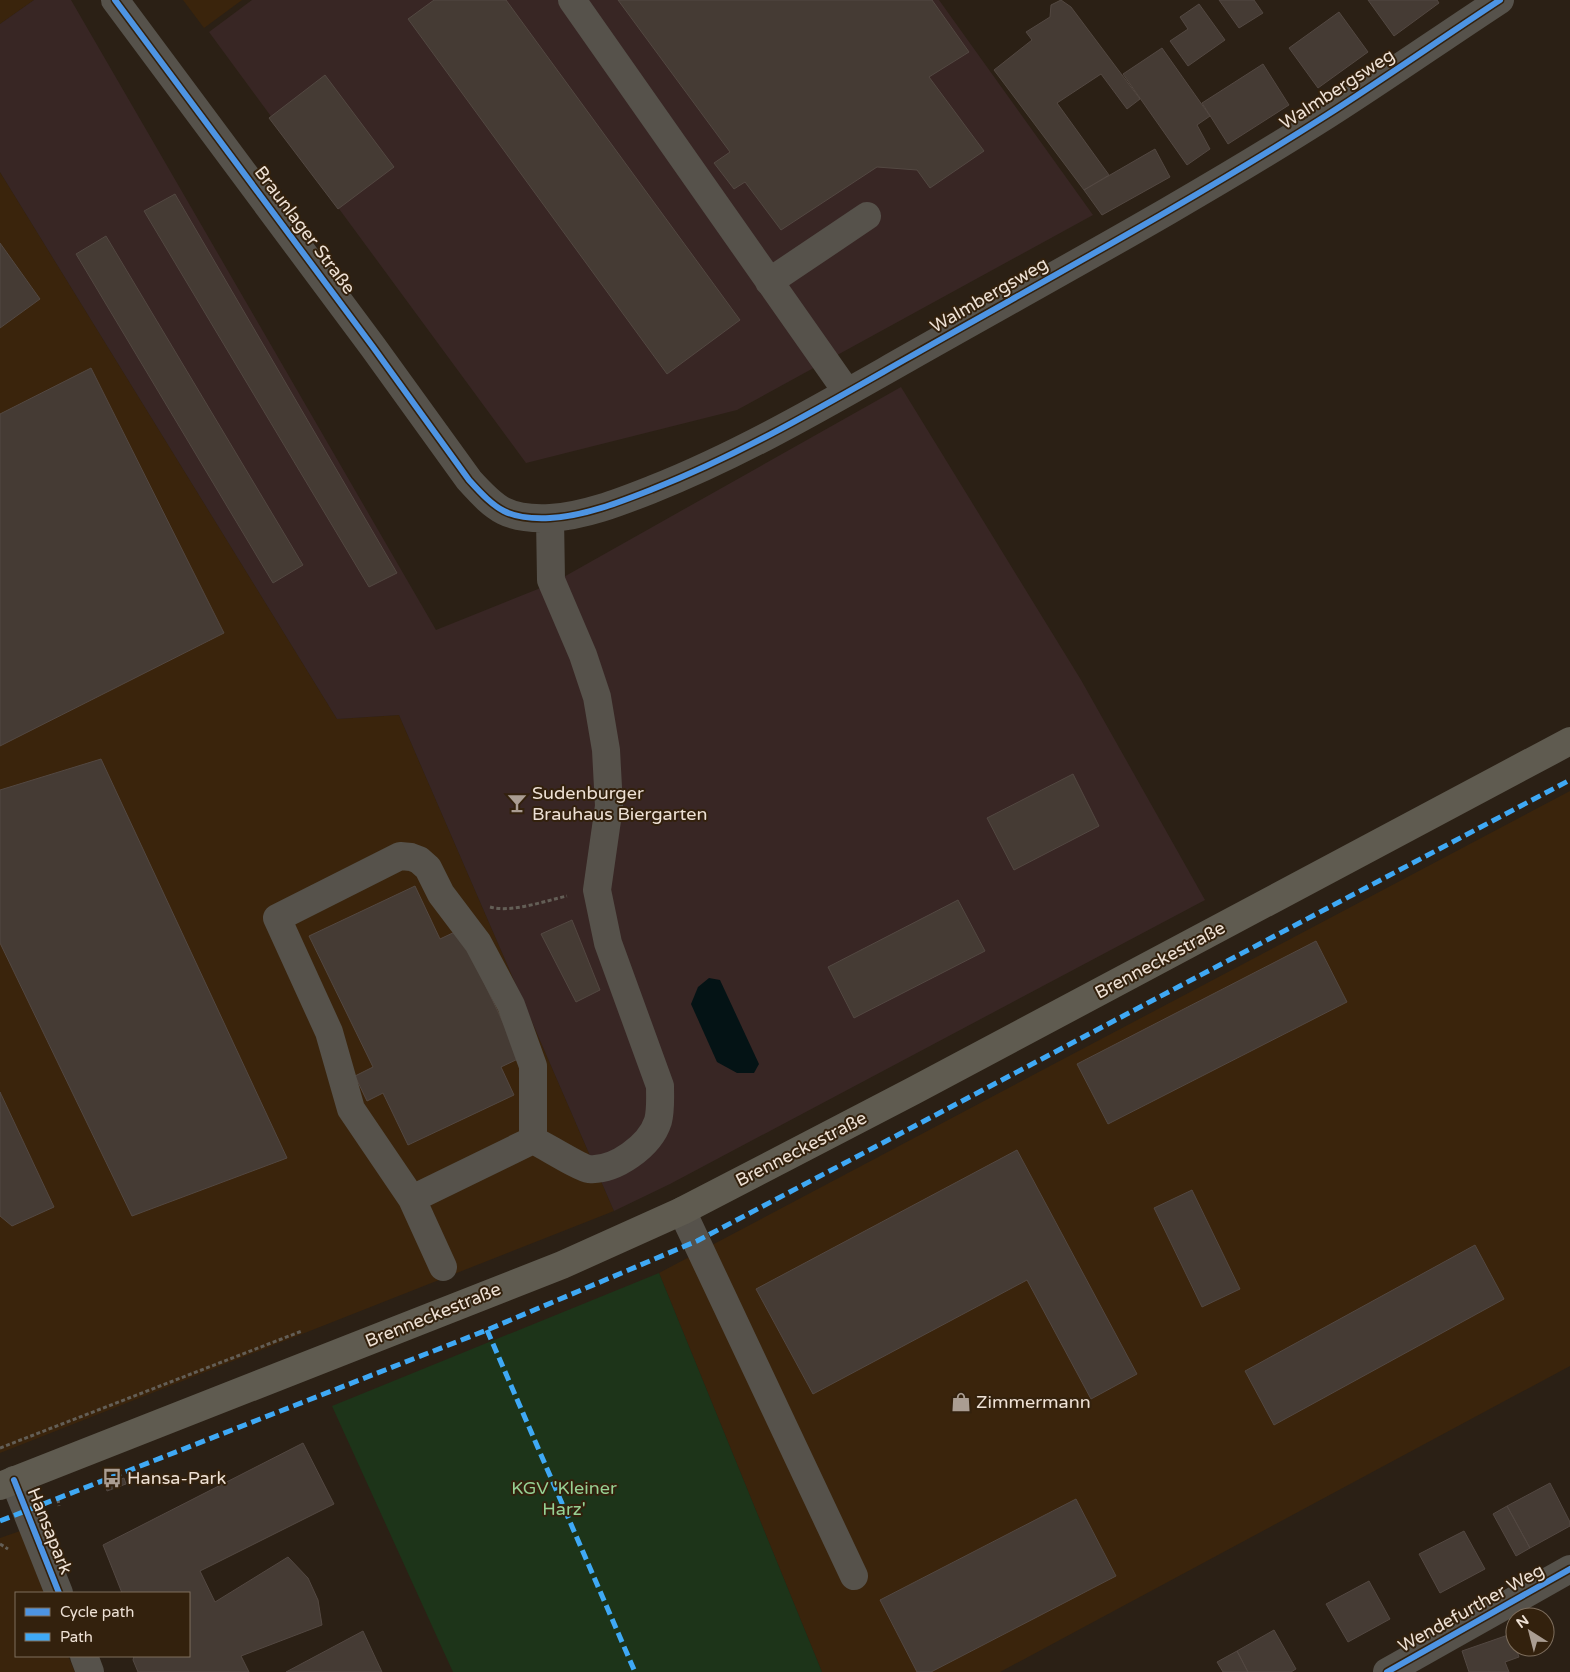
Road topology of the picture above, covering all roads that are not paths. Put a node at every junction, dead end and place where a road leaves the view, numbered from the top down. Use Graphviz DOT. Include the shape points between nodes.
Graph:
graph roads {
  1 [pos="115,0"];
  2 [pos="572,0"];
  3 [pos="1500,0"];
  4 [pos="866,216"];
  5 [pos="769,282"];
  6 [pos="847,392"];
  7 [pos="470,480"];
  8 [pos="550,518"];
  9 [pos="1570,742"];
  10 [pos="534,1140"];
  11 [pos="412,1199"];
  12 [pos="682,1211"];
  13 [pos="443,1266"];
  14 [pos="7,1483"];
  15 [pos="1570,1570"];
  16 [pos="854,1576"];
  17 [pos="59,1592"];
  18 [pos="84,1657"];
  19 [pos="90,1672"];
  20 [pos="1388,1672"];
  1 -- 7 [label="street, Braunlager Straße"];
  2 -- 5 [label="street"];
  3 -- 6 [label="street, Walmbergsweg" via="1327,115 1206,189"];
  4 -- 5 [label="street"];
  5 -- 6 [label="street"];
  6 -- 8 [label="street, Walmbergsweg" via="697,472 620,502"];
  7 -- 8 [label="street, Walmbergsweg" via="500,510 513,516"];
  8 -- 10 [label="street" via="551,580 597,697 606,750 609,806 597,890 608,943 660,1086 660,1104 658,1121 644,1144 611,1167 587,1169"];
  9 -- 12 [label="main road, Brenneckestraße"];
  10 -- 11 [label="street"];
  10 -- 11 [label="street" via="533,1066 511,1006 478,943 441,894 428,868 419,860 400,856 277,918 328,1032 351,1109"];
  11 -- 13 [label="street"];
  12 -- 14 [label="main road, Brenneckestraße" via="562,1265"];
  12 -- 16 [label="street"];
  14 -- 17 [label="street, Hansapark"];
  15 -- 20 [label="street, Wendefurther Weg"];
  18 -- 19 [label="street"];
}
